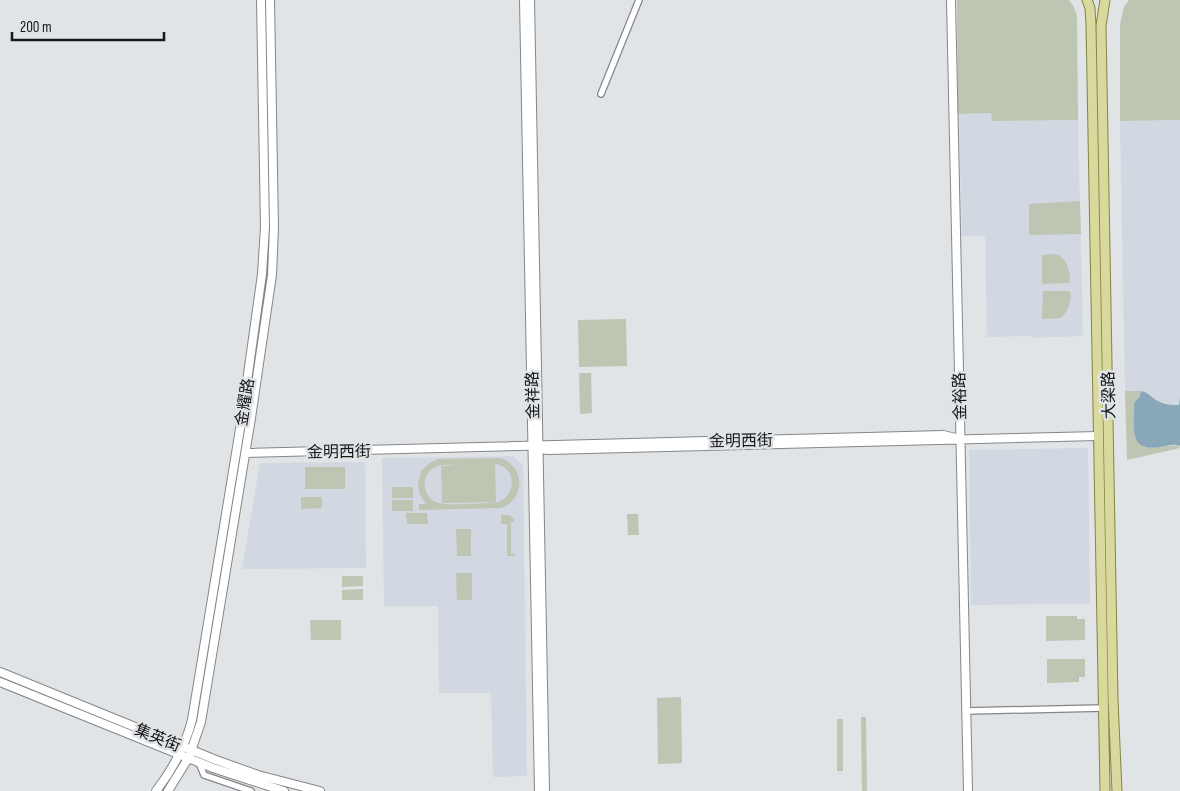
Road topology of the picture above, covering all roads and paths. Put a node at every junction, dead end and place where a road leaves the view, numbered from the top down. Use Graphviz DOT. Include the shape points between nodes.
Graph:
graph roads {
  1 [pos="261,0"];
  2 [pos="270,0"];
  3 [pos="524,0"];
  4 [pos="530,0"];
  5 [pos="639,0"];
  6 [pos="951,0"];
  7 [pos="1087,0"];
  8 [pos="1104,0"];
  9 [pos="601,94"];
  10 [pos="1098,436"];
  11 [pos="960,439"];
  12 [pos="536,447"];
  13 [pos="246,453"];
  14 [pos="0,672"];
  15 [pos="0,682"];
  16 [pos="1103,708"];
  17 [pos="966,711"];
  18 [pos="182,751"];
  19 [pos="192,751"];
  20 [pos="189,758"];
  21 [pos="199,763"];
  22 [pos="156,791"];
  23 [pos="168,791"];
  24 [pos="251,791"];
  25 [pos="284,791"];
  26 [pos="320,791"];
  27 [pos="539,791"];
  28 [pos="545,791"];
  29 [pos="968,791"];
  30 [pos="1105,791"];
  31 [pos="1117,791"];
  1 -- 18 [label="street, 金耀路" via="265,227 262,274 196,700"];
  2 -- 13 [label="street, 金耀路" via="274,242"];
  3 -- 12 [label="street, 金祥路"];
  4 -- 12 [label="street, 金祥路"];
  5 -- 9 [label="street"];
  6 -- 11 [label="street, 金裕路"];
  7 -- 10 [label="main road, 大梁路" via="1091,25"];
  8 -- 31 [label="main road, 大梁路" via="1101,36"];
  10 -- 11 [label="street, 金明西街"];
  10 -- 16 [label="main road, 大梁路"];
  11 -- 12 [label="street, 金明西街" via="672,448 550,450"];
  11 -- 17 [label="street, 金裕路"];
  12 -- 13 [label="street, 金明西街"];
  12 -- 27 [label="street, 金祥路"];
  12 -- 28 [label="street, 金祥路"];
  13 -- 19 [label="street, 金耀路" via="203,712"];
  14 -- 18 [label="street, 集英街"];
  15 -- 18 [label="street, 集英街"];
  16 -- 17 [label="street"];
  16 -- 30 [label="main road, 大梁路"];
  17 -- 29 [label="street, 金裕路"];
  18 -- 19 [label="street, 集英街"];
  18 -- 20 [label="street, 集英街"];
  18 -- 22 [label="street, 金耀路"];
  19 -- 20 [label="street, 金耀路"];
  19 -- 26 [label="street, 集英街" via="258,775"];
  20 -- 21 [label="street, 集英街"];
  20 -- 23 [label="street, 金耀路"];
  21 -- 24 [label="street" via="204,775"];
  21 -- 25 [label="street, 集英街"];
}
